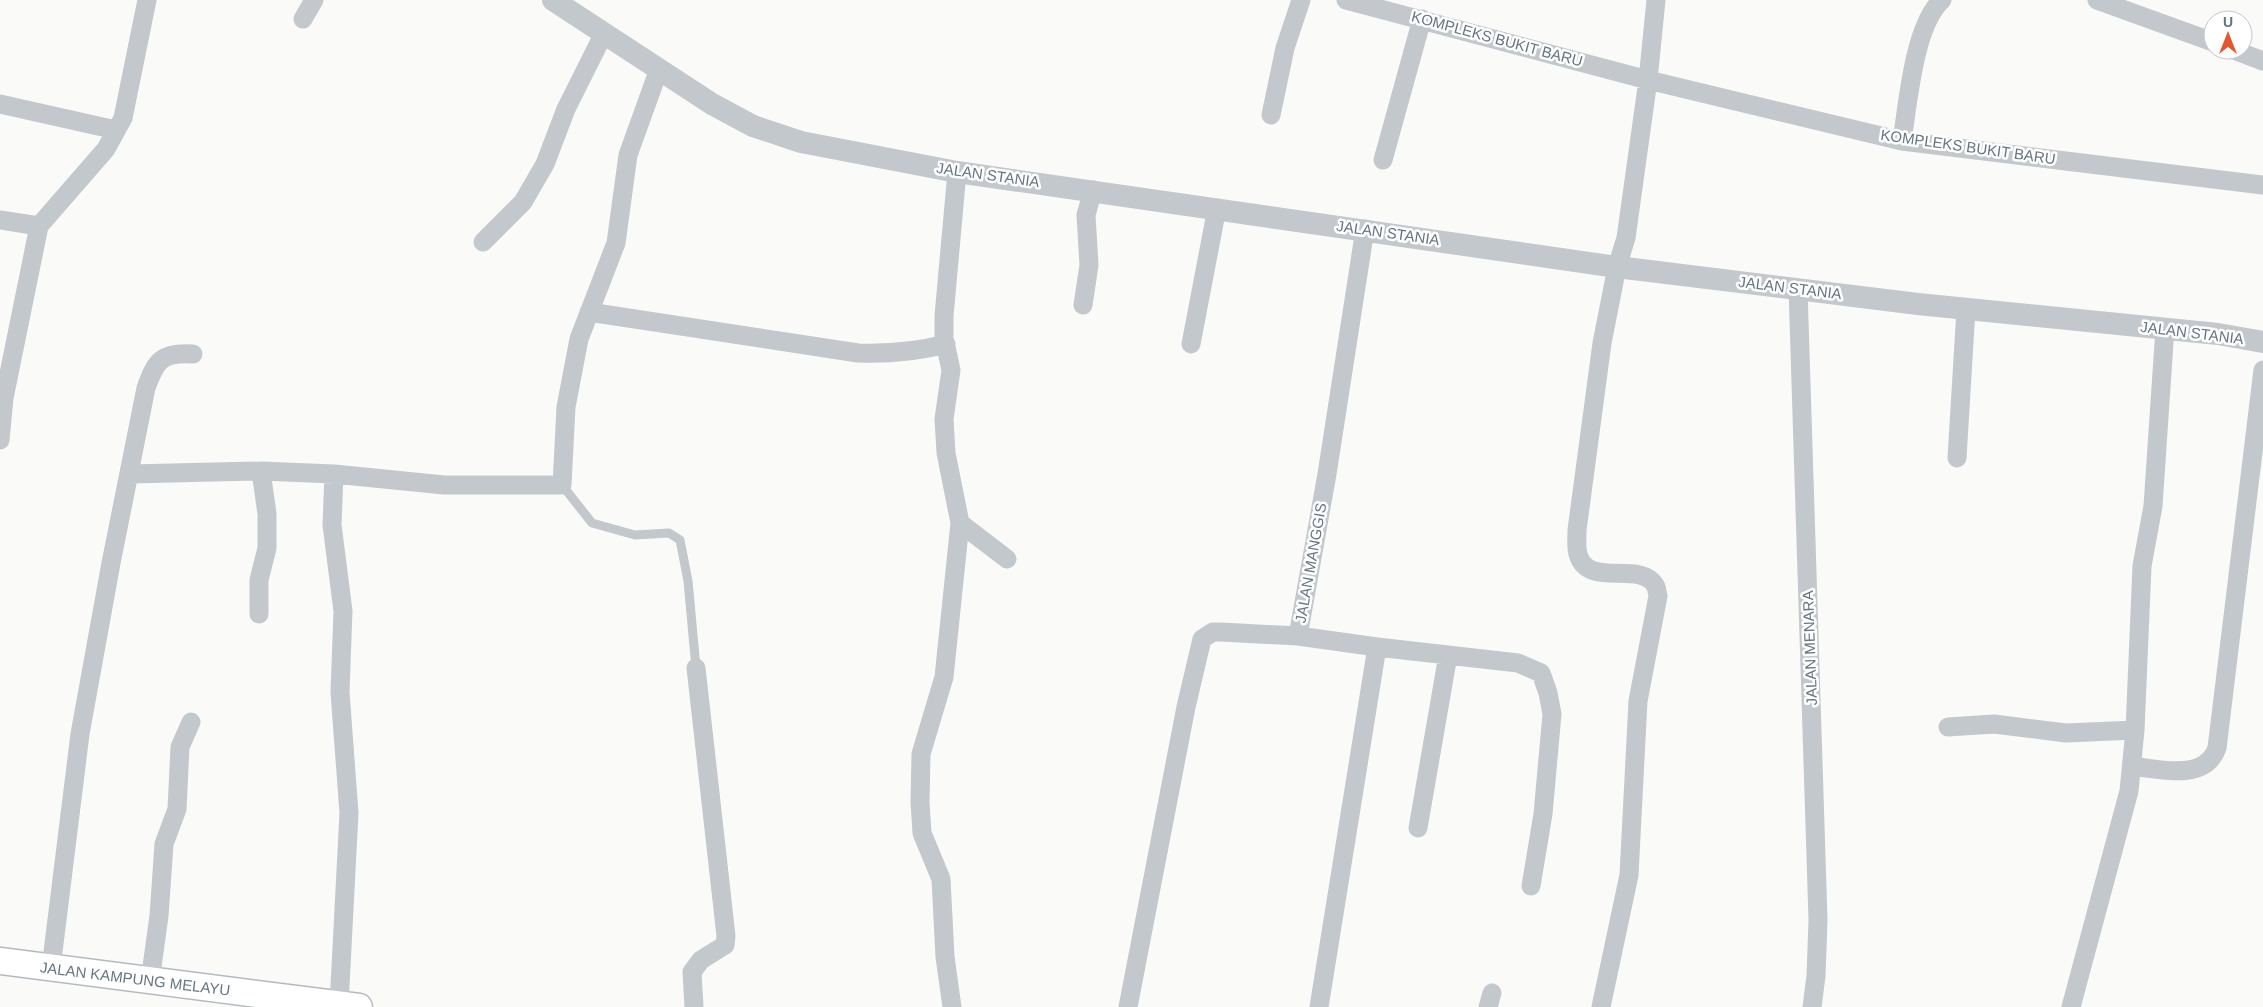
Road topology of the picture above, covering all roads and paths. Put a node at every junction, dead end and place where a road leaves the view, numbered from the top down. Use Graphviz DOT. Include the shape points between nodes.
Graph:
graph roads {
  1 [pos="147,0"];
  2 [pos="314,0"];
  3 [pos="553,0"];
  4 [pos="1301,0"];
  5 [pos="1346,0"];
  6 [pos="1656,0"];
  7 [pos="1942,0"];
  8 [pos="2097,0"];
  9 [pos="303,19"];
  10 [pos="1422,19"];
  11 [pos="604,33"];
  12 [pos="2203,38"];
  13 [pos="659,69"];
  14 [pos="1648,80"];
  15 [pos="0,104"];
  16 [pos="1271,115"];
  17 [pos="116,130"];
  18 [pos="1902,141"];
  19 [pos="1383,160"];
  20 [pos="957,172"];
  21 [pos="2263,184"];
  22 [pos="1093,190"];
  23 [pos="1217,208"];
  24 [pos="0,220"];
  25 [pos="39,226"];
  26 [pos="1365,229"];
  27 [pos="483,242"];
  28 [pos="1617,267"];
  29 [pos="1798,288"];
  30 [pos="1083,305"];
  31 [pos="1966,309"];
  32 [pos="589,312"];
  33 [pos="2165,328"];
  34 [pos="2263,342"];
  35 [pos="946,344"];
  36 [pos="1191,344"];
  37 [pos="193,354"];
  38 [pos="2263,370"];
  39 [pos="0,440"];
  40 [pos="1957,458"];
  41 [pos="261,471"];
  42 [pos="129,474"];
  43 [pos="334,474"];
  44 [pos="562,485"];
  45 [pos="960,523"];
  46 [pos="1007,559"];
  47 [pos="260,614"];
  48 [pos="1298,636"];
  49 [pos="1377,647"];
  50 [pos="1448,655"];
  51 [pos="696,668"];
  52 [pos="191,722"];
  53 [pos="1948,727"];
  54 [pos="2136,730"];
  55 [pos="2132,766"];
  56 [pos="1418,828"];
  57 [pos="1531,886"];
  58 [pos="0,961"];
  59 [pos="51,968"];
  60 [pos="150,981"];
  61 [pos="353,1006"];
  62 [pos="694,1007"];
  63 [pos="952,1007"];
  64 [pos="1128,1007"];
  65 [pos="1319,1007"];
  66 [pos="1601,1007"];
  67 [pos="1812,1007"];
  68 [pos="2071,1007"];
  1 -- 17 [label="street" via="123,118"];
  2 -- 9 [label="street"];
  3 -- 11 [label="street, JALAN STANIA"];
  4 -- 16 [label="street" via="1285,48"];
  5 -- 10 [label="street, KOMPLEKS BUKIT BARU"];
  6 -- 14 [label="street"];
  7 -- 18 [label="street" via="1934,8 1922,34"];
  8 -- 12 [label="street"];
  10 -- 14 [label="street, KOMPLEKS BUKIT BARU"];
  10 -- 19 [label="street"];
  11 -- 13 [label="street, JALAN STANIA"];
  11 -- 27 [label="street" via="566,109 545,164 524,202"];
  13 -- 20 [label="street, JALAN STANIA" via="712,104 772,133 801,142"];
  13 -- 32 [label="street" via="628,155 616,243"];
  14 -- 18 [label="street, KOMPLEKS BUKIT BARU"];
  14 -- 28 [label="street" via="1626,238"];
  15 -- 17 [label="street"];
  17 -- 25 [label="street" via="106,149"];
  18 -- 21 [label="street, KOMPLEKS BUKIT BARU"];
  20 -- 22 [label="street, JALAN STANIA"];
  20 -- 35 [label="street" via="944,316"];
  22 -- 23 [label="street, JALAN STANIA"];
  22 -- 30 [label="street" via="1086,216 1089,265"];
  23 -- 26 [label="street, JALAN STANIA"];
  23 -- 36 [label="street"];
  24 -- 25 [label="street"];
  25 -- 39 [label="street" via="4,398"];
  26 -- 28 [label="street, JALAN STANIA"];
  26 -- 48 [label="street, JALAN MANGGIS"];
  28 -- 29 [label="street, JALAN STANIA"];
  28 -- 66 [label="street" via="1602,343 1577,530 1577,553 1583,565 1591,570 1647,577 1655,584 1658,596 1638,701 1629,876"];
  29 -- 31 [label="street, JALAN STANIA"];
  29 -- 67 [label="street, JALAN MENARA" via="1818,920"];
  31 -- 33 [label="street, JALAN STANIA"];
  31 -- 40 [label="street"];
  32 -- 35 [label="street" via="858,353 917,352"];
  32 -- 44 [label="street" via="579,339 566,407"];
  33 -- 34 [label="street, JALAN STANIA"];
  33 -- 54 [label="street" via="2153,506 2142,566"];
  35 -- 45 [label="street" via="951,370 944,419 946,452"];
  37 -- 42 [label="street" via="174,353 165,357 153,370 146,388"];
  38 -- 55 [label="street" via="2216,748 2208,764 2199,768 2181,770"];
  41 -- 42 [label="street"];
  41 -- 43 [label="street"];
  41 -- 47 [label="street" via="267,514 267,548 259,580"];
  42 -- 59 [label="street" via="80,734"];
  43 -- 44 [label="street" via="444,485"];
  43 -- 61 [label="street" via="332,525 343,611 340,692 349,813"];
  44 -- 51 [label="lane" via="592,523 635,535 669,533 680,540 688,580"];
  45 -- 46 [label="street"];
  45 -- 63 [label="street" via="944,677 921,754 920,802 922,833 941,879 945,957"];
  48 -- 49 [label="street"];
  48 -- 64 [label="street, JALAN MANGGIS" via="1213,632 1202,639"];
  49 -- 50 [label="street"];
  49 -- 65 [label="street"];
  50 -- 56 [label="street"];
  50 -- 57 [label="street" via="1518,663 1541,673 1552,714 1543,814"];
  51 -- 62 [label="street" via="726,945 701,960 692,972"];
  52 -- 60 [label="street" via="180,747 177,809 164,844"];
  53 -- 54 [label="street" via="1994,724 2066,733"];
  54 -- 55 [label="street"];
  55 -- 68 [label="street" via="2129,791"];
  58 -- 59 [label="main road, JALAN KAMPUNG MELAYU"];
  59 -- 60 [label="main road, JALAN KAMPUNG MELAYU"];
  60 -- 61 [label="main road, JALAN KAMPUNG MELAYU"];
}
